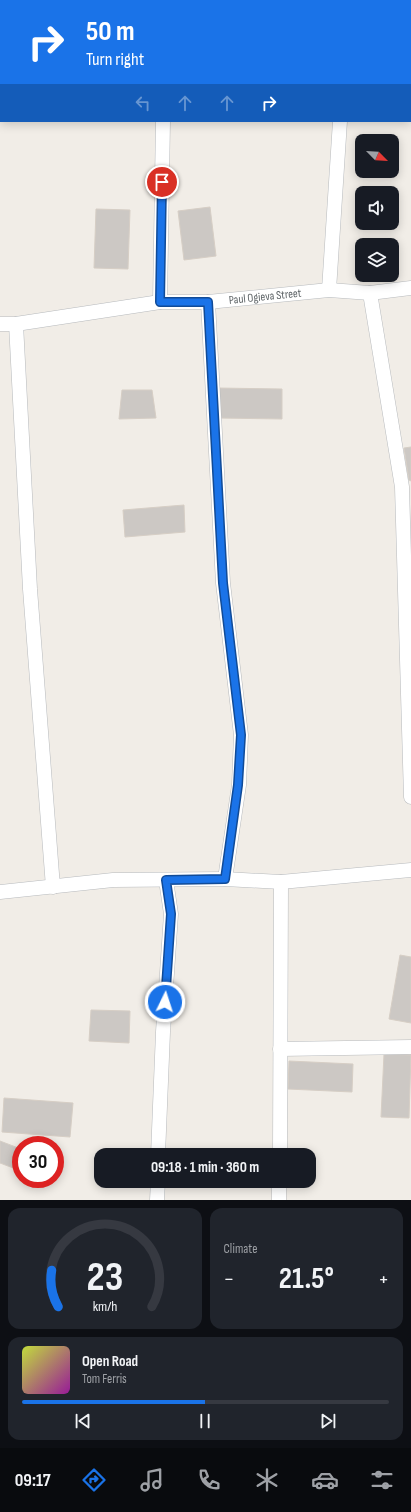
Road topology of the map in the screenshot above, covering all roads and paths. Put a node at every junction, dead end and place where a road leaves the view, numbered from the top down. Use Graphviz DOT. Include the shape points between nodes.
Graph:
graph roads {
  1 [pos="163,122"];
  2 [pos="340,122"];
  3 [pos="411,288"];
  4 [pos="329,290"];
  5 [pos="370,293"];
  6 [pos="160,302"];
  7 [pos="208,302"];
  8 [pos="0,324"];
  9 [pos="16,324"];
  10 [pos="407,487"];
  11 [pos="411,797"];
  12 [pos="411,870"];
  13 [pos="225,879"];
  14 [pos="166,880"];
  15 [pos="281,882"];
  16 [pos="53,887"];
  17 [pos="0,892"];
  18 [pos="411,1047"];
  19 [pos="280,1049"];
  20 [pos="158,1148"];
  21 [pos="280,1148"];
  22 [pos="158,1188"];
  23 [pos="280,1188"];
  24 [pos="157,1200"];
  25 [pos="279,1200"];
  1 -- 6 [label="street"];
  2 -- 4 [label="street"];
  3 -- 5 [label="street, Paul Ogieva Street"];
  4 -- 5 [label="street, Paul Ogieva Street"];
  4 -- 7 [label="street, Paul Ogieva Street"];
  5 -- 10 [label="street"];
  6 -- 7 [label="street, Paul Ogieva Street"];
  6 -- 9 [label="street, Paul Ogieva Street"];
  7 -- 13 [label="street" via="223,583 241,735 238,785"];
  8 -- 9 [label="street, Paul Ogieva Street"];
  9 -- 16 [label="street" via="30,589"];
  10 -- 11 [label="street"];
  12 -- 15 [label="street"];
  13 -- 14 [label="street"];
  13 -- 15 [label="street"];
  14 -- 16 [label="street" via="113,880"];
  14 -- 20 [label="street" via="171,914"];
  15 -- 19 [label="street"];
  16 -- 17 [label="street"];
  18 -- 19 [label="street"];
  19 -- 21 [label="street"];
  22 -- 24 [label="street"];
  23 -- 25 [label="street"];
}
